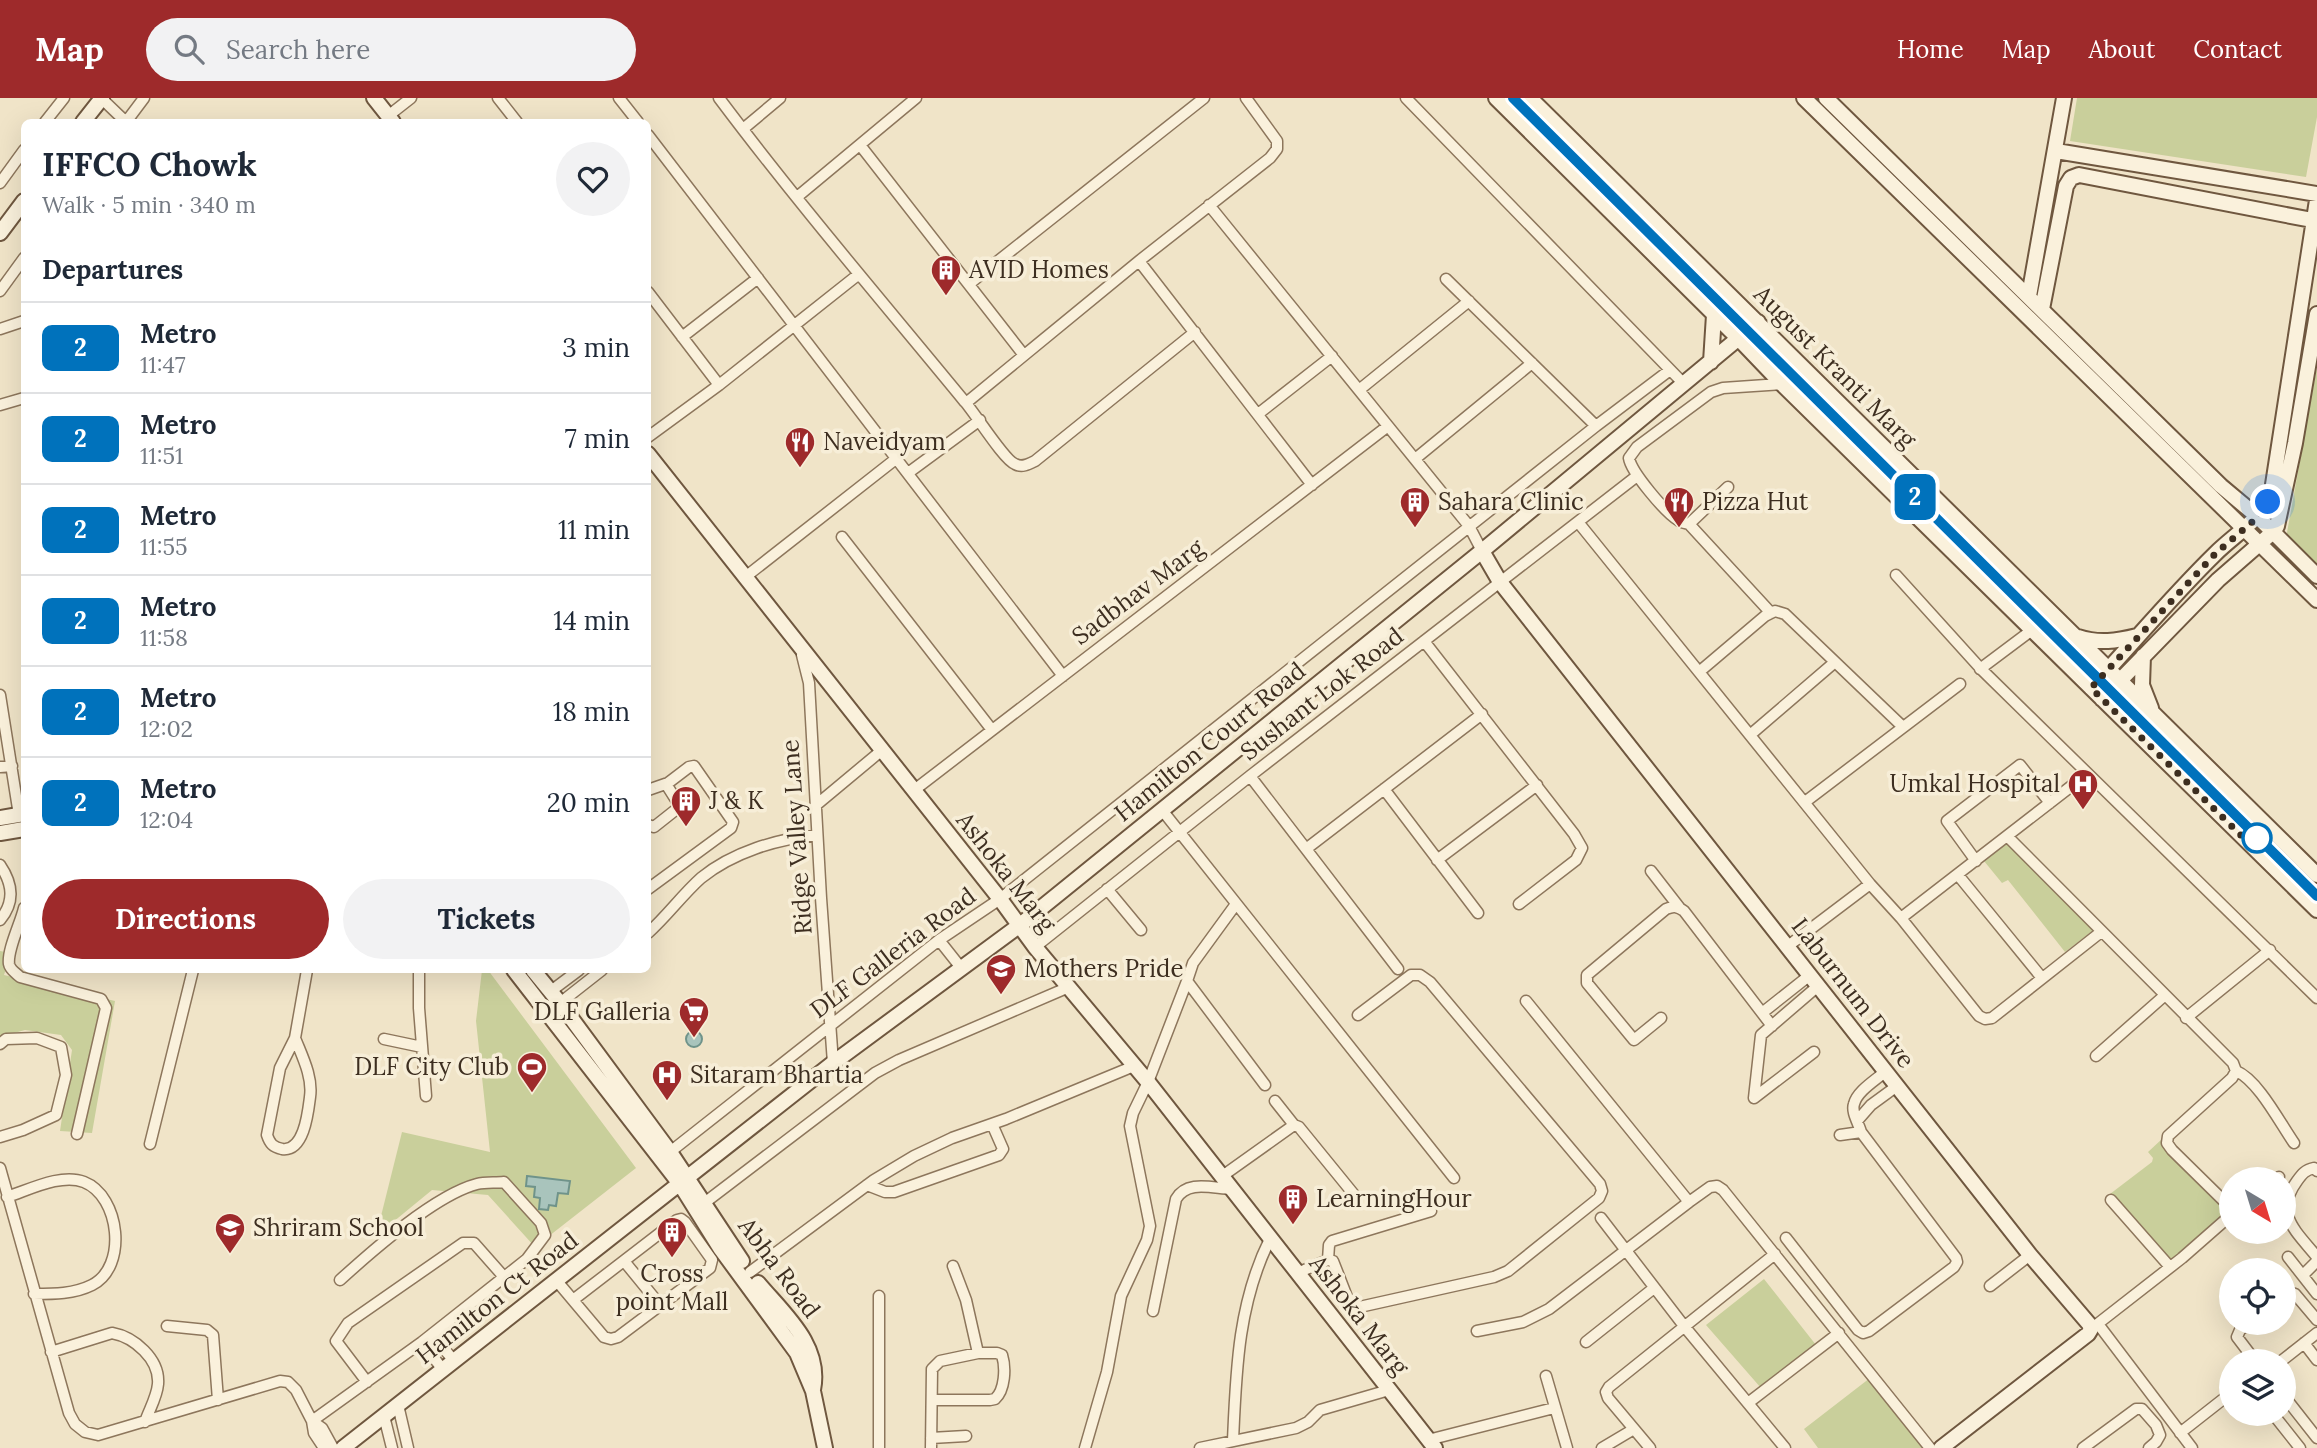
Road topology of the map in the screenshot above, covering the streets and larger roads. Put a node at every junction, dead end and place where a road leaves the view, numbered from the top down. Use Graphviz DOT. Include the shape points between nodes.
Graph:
graph roads {
  1 [pos="64,98"];
  2 [pos="102,98"];
  3 [pos="144,98"];
  4 [pos="374,98"];
  5 [pos="411,98"];
  6 [pos="498,98"];
  7 [pos="619,98"];
  8 [pos="719,98"];
  9 [pos="780,98"];
  10 [pos="916,98"];
  11 [pos="1204,98"];
  12 [pos="1246,98"];
  13 [pos="1406,98"];
  14 [pos="1496,98"];
  15 [pos="1530,98"];
  16 [pos="1804,98"];
  17 [pos="1826,98"];
  18 [pos="2064,98"];
  19 [pos="47,119"];
  20 [pos="85,119"];
  21 [pos="123,119"];
  22 [pos="128,119"];
  23 [pos="391,119"];
  24 [pos="515,119"];
  25 [pos="636,119"];
  26 [pos="743,130"];
  27 [pos="651,139"];
  28 [pos="860,145"];
  29 [pos="2056,151"];
  30 [pos="21,154"];
  31 [pos="0,183"];
  32 [pos="2317,194"];
  33 [pos="797,197"];
  34 [pos="2317,200"];
  35 [pos="21,205"];
  36 [pos="1209,205"];
  37 [pos="2315,221"];
  38 [pos="0,233"];
  39 [pos="1139,261"];
  40 [pos="21,262"];
  41 [pos="859,274"];
  42 [pos="758,278"];
  43 [pos="1447,279"];
  44 [pos="969,284"];
  45 [pos="0,291"];
  46 [pos="651,296"];
  47 [pos="2029,296"];
  48 [pos="1469,301"];
  49 [pos="2042,309"];
  50 [pos="2317,314"];
  51 [pos="1714,315"];
  52 [pos="21,322"];
  53 [pos="1758,322"];
  54 [pos="795,326"];
  55 [pos="0,329"];
  56 [pos="1195,332"];
  57 [pos="682,337"];
  58 [pos="1738,338"];
  59 [pos="1023,354"];
  60 [pos="1332,356"];
  61 [pos="1711,362"];
  62 [pos="1532,363"];
  63 [pos="1670,370"];
  64 [pos="1684,384"];
  65 [pos="1782,384"];
  66 [pos="719,385"];
  67 [pos="1359,390"];
  68 [pos="21,399"];
  69 [pos="966,403"];
  70 [pos="0,405"];
  71 [pos="1258,414"];
  72 [pos="980,420"];
  73 [pos="1388,426"];
  74 [pos="1596,426"];
  75 [pos="651,435"];
  76 [pos="651,458"];
  77 [pos="897,458"];
  78 [pos="1415,459"];
  79 [pos="908,473"];
  80 [pos="1637,476"];
  81 [pos="1312,485"];
  82 [pos="1728,487"];
  83 [pos="2258,517"];
  84 [pos="1578,522"];
  85 [pos="1689,524"];
  86 [pos="1469,526"];
  87 [pos="2243,530"];
  88 [pos="2273,533"];
  89 [pos="842,537"];
  90 [pos="2258,544"];
  91 [pos="1482,551"];
  92 [pos="1896,575"];
  93 [pos="2317,576"];
  94 [pos="744,578"];
  95 [pos="1500,582"];
  96 [pos="2317,600"];
  97 [pos="1771,613"];
  98 [pos="2032,630"];
  99 [pos="2074,635"];
  100 [pos="2138,636"];
  101 [pos="1424,641"];
  102 [pos="800,648"];
  103 [pos="2143,656"];
  104 [pos="1835,662"];
  105 [pos="1980,669"];
  106 [pos="2108,669"];
  107 [pos="1699,672"];
  108 [pos="1063,676"];
  109 [pos="2120,681"];
  110 [pos="1960,684"];
  111 [pos="2091,688"];
  112 [pos="0,695"];
  113 [pos="2102,699"];
  114 [pos="1482,713"];
  115 [pos="2157,718"];
  116 [pos="1903,727"];
  117 [pos="992,730"];
  118 [pos="1750,735"];
  119 [pos="881,751"];
  120 [pos="12,766"];
  121 [pos="0,767"];
  122 [pos="2087,774"];
  123 [pos="1251,776"];
  124 [pos="666,784"];
  125 [pos="1537,785"];
  126 [pos="651,789"];
  127 [pos="1384,789"];
  128 [pos="913,791"];
  129 [pos="1804,802"];
  130 [pos="2050,803"];
  131 [pos="815,806"];
  132 [pos="21,810"];
  133 [pos="1162,810"];
  134 [pos="0,818"];
  135 [pos="21,820"];
  136 [pos="21,821"];
  137 [pos="651,826"];
  138 [pos="1180,832"];
  139 [pos="0,833"];
  140 [pos="817,835"];
  141 [pos="2008,837"];
  142 [pos="1306,849"];
  143 [pos="1437,860"];
  144 [pos="1976,861"];
  145 [pos="0,865"];
  146 [pos="1651,871"];
  147 [pos="1958,875"];
  148 [pos="2317,875"];
  149 [pos="1870,884"];
  150 [pos="651,887"];
  151 [pos="1107,888"];
  152 [pos="1000,899"];
  153 [pos="1236,904"];
  154 [pos="1519,904"];
  155 [pos="1679,907"];
  156 [pos="2317,910"];
  157 [pos="1478,913"];
  158 [pos="21,918"];
  159 [pos="1901,918"];
  160 [pos="0,920"];
  161 [pos="1020,925"];
  162 [pos="651,930"];
  163 [pos="1141,930"];
  164 [pos="2101,932"];
  165 [pos="939,940"];
  166 [pos="1788,946"];
  167 [pos="1035,947"];
  168 [pos="2270,950"];
  169 [pos="1398,969"];
  170 [pos="962,970"];
  171 [pos="192,973"];
  172 [pos="306,973"];
  173 [pos="419,973"];
  174 [pos="516,973"];
  175 [pos="536,973"];
  176 [pos="576,973"];
  177 [pos="597,973"];
  178 [pos="2042,978"];
  179 [pos="1814,980"];
  180 [pos="1187,981"];
  181 [pos="1069,987"];
  182 [pos="2164,996"];
  183 [pos="556,997"];
  184 [pos="2317,998"];
  185 [pos="1526,1001"];
  186 [pos="1762,1013"];
  187 [pos="1358,1015"];
  188 [pos="1661,1018"];
  189 [pos="2186,1018"];
  190 [pos="831,1024"];
  191 [pos="1772,1026"];
  192 [pos="295,1038"];
  193 [pos="384,1039"];
  194 [pos="0,1044"];
  195 [pos="422,1047"];
  196 [pos="1814,1052"];
  197 [pos="2096,1056"];
  198 [pos="833,1063"];
  199 [pos="1134,1066"];
  200 [pos="1886,1071"];
  201 [pos="2236,1071"];
  202 [pos="1148,1082"];
  203 [pos="1265,1085"];
  204 [pos="1897,1086"];
  205 [pos="426,1096"];
  206 [pos="1275,1101"];
  207 [pos="1857,1121"];
  208 [pos="992,1124"];
  209 [pos="1294,1125"];
  210 [pos="1861,1132"];
  211 [pos="77,1134"];
  212 [pos="1840,1135"];
  213 [pos="0,1137"];
  214 [pos="2294,1143"];
  215 [pos="150,1144"];
  216 [pos="670,1152"];
  217 [pos="0,1168"];
  218 [pos="2317,1171"];
  219 [pos="1221,1177"];
  220 [pos="1454,1178"];
  221 [pos="684,1181"];
  222 [pos="867,1185"];
  223 [pos="1231,1189"];
  224 [pos="2219,1196"];
  225 [pos="7,1197"];
  226 [pos="1356,1197"];
  227 [pos="2111,1200"];
  228 [pos="1689,1202"];
  229 [pos="703,1204"];
  230 [pos="1431,1212"];
  231 [pos="1601,1218"];
  232 [pos="2219,1225"];
  233 [pos="1786,1238"];
  234 [pos="1270,1240"];
  235 [pos="1626,1251"];
  236 [pos="715,1252"];
  237 [pos="1775,1254"];
  238 [pos="2030,1255"];
  239 [pos="2288,1257"];
  240 [pos="2317,1259"];
  241 [pos="1328,1260"];
  242 [pos="624,1261"];
  243 [pos="953,1266"];
  244 [pos="2170,1267"];
  245 [pos="750,1272"];
  246 [pos="1297,1273"];
  247 [pos="2303,1275"];
  248 [pos="504,1277"];
  249 [pos="340,1280"];
  250 [pos="556,1280"];
  251 [pos="1990,1286"];
  252 [pos="1654,1288"];
  253 [pos="34,1294"];
  254 [pos="2317,1294"];
  255 [pos="2296,1295"];
  256 [pos="879,1296"];
  257 [pos="573,1300"];
  258 [pos="660,1305"];
  259 [pos="1153,1311"];
  260 [pos="2317,1320"];
  261 [pos="167,1326"];
  262 [pos="1684,1326"];
  263 [pos="2095,1326"];
  264 [pos="1477,1331"];
  265 [pos="1839,1333"];
  266 [pos="2317,1333"];
  267 [pos="432,1334"];
  268 [pos="422,1342"];
  269 [pos="1586,1342"];
  270 [pos="2304,1343"];
  271 [pos="2296,1349"];
  272 [pos="51,1352"];
  273 [pos="978,1353"];
  274 [pos="2317,1360"];
  275 [pos="448,1366"];
  276 [pos="1546,1376"];
  277 [pos="367,1382"];
  278 [pos="1389,1390"];
  279 [pos="813,1391"];
  280 [pos="218,1400"];
  281 [pos="932,1400"];
  282 [pos="2219,1402"];
  283 [pos="1748,1403"];
  284 [pos="398,1405"];
  285 [pos="1555,1408"];
  286 [pos="2296,1410"];
  287 [pos="384,1416"];
  288 [pos="313,1421"];
  289 [pos="145,1422"];
  290 [pos="2283,1426"];
  291 [pos="1634,1429"];
  292 [pos="2315,1431"];
  293 [pos="2180,1433"];
  294 [pos="967,1436"];
  295 [pos="1233,1441"];
  296 [pos="931,1443"];
  297 [pos="1431,1446"];
  298 [pos="324,1448"];
  299 [pos="333,1448"];
  300 [pos="343,1448"];
  301 [pos="392,1448"];
  302 [pos="408,1448"];
  303 [pos="825,1448"];
  304 [pos="879,1448"];
  305 [pos="1085,1448"];
  306 [pos="1200,1448"];
  307 [pos="1567,1448"];
  308 [pos="1602,1448"];
  309 [pos="1650,1448"];
  310 [pos="1785,1448"];
  311 [pos="1930,1448"];
  312 [pos="1941,1448"];
  313 [pos="2083,1448"];
  314 [pos="2149,1448"];
  315 [pos="2192,1448"];
  316 [pos="2300,1448"];
  1 -- 19 [label="street"];
  2 -- 20 [label="street"];
  2 -- 21 [label="street"];
  3 -- 22 [label="street"];
  4 -- 23 [label="street"];
  5 -- 23 [label="street"];
  6 -- 24 [label="street"];
  7 -- 25 [label="street"];
  8 -- 26 [label="street"];
  9 -- 26 [label="street"];
  10 -- 28 [label="street"];
  11 -- 44 [label="street"];
  12 -- 36 [label="street" via="1277,141 1277,149"];
  13 -- 63 [label="street"];
  14 -- 51 [label="street, August Kranti Marg"];
  15 -- 53 [label="street, August Kranti Marg"];
  16 -- 87 [label="street"];
  17 -- 47 [label="street"];
  18 -- 29 [label="street"];
  26 -- 33 [label="street"];
  27 -- 42 [label="street"];
  28 -- 33 [label="street"];
  28 -- 44 [label="street"];
  29 -- 32 [label="street"];
  29 -- 47 [label="street"];
  30 -- 31 [label="street"];
  33 -- 41 [label="street"];
  34 -- 37 [label="street"];
  35 -- 38 [label="street"];
  36 -- 39 [label="street"];
  36 -- 60 [label="street, Laburnum Drive"];
  37 -- 49 [label="street" via="2079,175 2066,186"];
  37 -- 83 [label="street" via="2272,491"];
  39 -- 56 [label="street"];
  39 -- 59 [label="street"];
  40 -- 45 [label="street"];
  41 -- 54 [label="street"];
  41 -- 69 [label="street"];
  42 -- 54 [label="street"];
  42 -- 57 [label="street"];
  43 -- 48 [label="street"];
  44 -- 59 [label="street"];
  46 -- 57 [label="street"];
  47 -- 49 [label="street"];
  48 -- 62 [label="street"];
  48 -- 67 [label="street"];
  49 -- 83 [label="street"];
  50 -- 88 [label="street" via="2285,498"];
  51 -- 58 [label="street, August Kranti Marg"];
  51 -- 61 [label="street"];
  52 -- 55 [label="street"];
  53 -- 58 [label="street, Hamilton Court Road"];
  53 -- 99 [label="street, August Kranti Marg"];
  54 -- 66 [label="street"];
  54 -- 77 [label="street"];
  56 -- 71 [label="street"];
  56 -- 72 [label="street" via="1026,466 1008,459"];
  57 -- 66 [label="street"];
  58 -- 61 [label="street, Hamilton Court Road"];
  58 -- 65 [label="street, August Kranti Marg"];
  59 -- 69 [label="street"];
  60 -- 67 [label="street, Laburnum Drive"];
  60 -- 71 [label="street"];
  61 -- 64 [label="street, Hamilton Court Road"];
  62 -- 74 [label="street"];
  62 -- 78 [label="street"];
  63 -- 64 [label="street"];
  63 -- 74 [label="street, DLF Galleria Road"];
  64 -- 91 [label="street, Hamilton Court Road"];
  65 -- 80 [label="street" via="1723,387 1711,393 1633,452 1630,466"];
  65 -- 98 [label="street, August Kranti Marg"];
  66 -- 75 [label="street"];
  67 -- 73 [label="street, Laburnum Drive"];
  68 -- 70 [label="street"];
  69 -- 72 [label="street"];
  71 -- 81 [label="street"];
  72 -- 79 [label="street"];
  73 -- 78 [label="street, Laburnum Drive"];
  73 -- 81 [label="street, Sadbhav Marg"];
  74 -- 86 [label="street, DLF Galleria Road"];
  76 -- 94 [label="street, Ashoka Marg"];
  77 -- 79 [label="street"];
  77 -- 94 [label="street"];
  78 -- 86 [label="street, Laburnum Drive"];
  79 -- 108 [label="street"];
  80 -- 84 [label="street, Sushant Lok Road"];
  80 -- 85 [label="street" via="1679,522"];
  81 -- 108 [label="street, Sadbhav Marg"];
  82 -- 85 [label="street"];
  83 -- 87 [label="street"];
  83 -- 88 [label="street"];
  84 -- 95 [label="street, Sushant Lok Road"];
  84 -- 107 [label="street"];
  85 -- 97 [label="street"];
  86 -- 91 [label="street, Laburnum Drive"];
  86 -- 152 [label="street, DLF Galleria Road"];
  87 -- 90 [label="street"];
  87 -- 100 [label="street"];
  88 -- 90 [label="street"];
  88 -- 93 [label="street"];
  89 -- 117 [label="street"];
  90 -- 96 [label="street"];
  90 -- 103 [label="street"];
  91 -- 95 [label="street, Laburnum Drive"];
  91 -- 133 [label="street, Hamilton Court Road"];
  92 -- 105 [label="street"];
  94 -- 102 [label="street, Ashoka Marg"];
  95 -- 101 [label="street, Sushant Lok Road"];
  95 -- 166 [label="street, Laburnum Drive"];
  97 -- 104 [label="street" via="1785,614"];
  97 -- 107 [label="street"];
  98 -- 105 [label="street"];
  98 -- 111 [label="street, August Kranti Marg"];
  99 -- 100 [label="street" via="2098,642"];
  99 -- 106 [label="street, August Kranti Marg"];
  100 -- 106 [label="street"];
  101 -- 114 [label="street"];
  101 -- 123 [label="street, Sushant Lok Road"];
  102 -- 119 [label="street, Ashoka Marg"];
  102 -- 131 [label="street, Ridge Valley Lane" via="809,683"];
  103 -- 109 [label="street"];
  103 -- 115 [label="street" via="2142,685"];
  104 -- 116 [label="street"];
  104 -- 118 [label="street"];
  105 -- 122 [label="street"];
  106 -- 109 [label="street, August Kranti Marg"];
  106 -- 111 [label="street"];
  107 -- 118 [label="street"];
  108 -- 117 [label="street, Sadbhav Marg"];
  109 -- 113 [label="street"];
  109 -- 115 [label="street, August Kranti Marg"];
  110 -- 116 [label="street"];
  111 -- 113 [label="street, August Kranti Marg"];
  112 -- 120 [label="street"];
  113 -- 156 [label="street, August Kranti Marg"];
  114 -- 125 [label="street"];
  114 -- 127 [label="street"];
  115 -- 148 [label="street, August Kranti Marg"];
  116 -- 129 [label="street"];
  117 -- 128 [label="street, Sadbhav Marg"];
  118 -- 129 [label="street"];
  119 -- 128 [label="street, Ashoka Marg"];
  119 -- 131 [label="street"];
  120 -- 121 [label="street"];
  120 -- 132 [label="street"];
  122 -- 130 [label="street"];
  122 -- 168 [label="street"];
  123 -- 138 [label="street, Sushant Lok Road"];
  123 -- 142 [label="street"];
  124 -- 126 [label="street"];
  124 -- 137 [label="street" via="678,808"];
  124 -- 150 [label="street" via="694,766 733,822 702,851"];
  125 -- 143 [label="street"];
  125 -- 154 [label="street" via="1582,848 1576,860"];
  127 -- 142 [label="street"];
  127 -- 143 [label="street"];
  128 -- 152 [label="street, Ashoka Marg"];
  129 -- 149 [label="street"];
  130 -- 141 [label="street"];
  130 -- 144 [label="street" via="2020,765 1947,821"];
  131 -- 140 [label="street, Ridge Valley Lane"];
  133 -- 138 [label="street"];
  133 -- 161 [label="street, Hamilton Court Road"];
  134 -- 135 [label="street"];
  136 -- 139 [label="street"];
  138 -- 151 [label="street, Sushant Lok Road"];
  138 -- 153 [label="street"];
  140 -- 162 [label="street" via="778,840 720,866 701,878"];
  140 -- 190 [label="street, Ridge Valley Lane"];
  141 -- 144 [label="street"];
  141 -- 164 [label="street"];
  142 -- 169 [label="street"];
  143 -- 157 [label="street"];
  144 -- 147 [label="street"];
  145 -- 160 [label="street" via="12,891 9,909"];
  146 -- 155 [label="street"];
  147 -- 159 [label="street"];
  147 -- 178 [label="street"];
  149 -- 159 [label="street"];
  149 -- 166 [label="street"];
  151 -- 163 [label="street"];
  151 -- 167 [label="street, Sushant Lok Road"];
  152 -- 161 [label="street, Ashoka Marg"];
  152 -- 165 [label="street, DLF Galleria Road"];
  153 -- 180 [label="street" via="1193,963"];
  153 -- 220 [label="street"];
  155 -- 186 [label="street"];
  155 -- 188 [label="street" via="1666,909 1587,975 1587,983 1634,1040"];
  158 -- 211 [label="street" via="9,964 12,970 20,977 101,999 106,1008"];
  159 -- 178 [label="street" via="1985,1019"];
  161 -- 167 [label="street, Ashoka Marg"];
  161 -- 170 [label="street, Hamilton Court Road"];
  164 -- 178 [label="street"];
  164 -- 182 [label="street"];
  165 -- 170 [label="street"];
  165 -- 190 [label="street, DLF Galleria Road"];
  166 -- 179 [label="street, Laburnum Drive"];
  167 -- 181 [label="street, Ashoka Marg"];
  168 -- 184 [label="street"];
  168 -- 189 [label="street"];
  170 -- 198 [label="street, Hamilton Court Road"];
  171 -- 215 [label="street"];
  172 -- 192 [label="street"];
  173 -- 195 [label="street"];
  174 -- 221 [label="street"];
  175 -- 183 [label="street"];
  176 -- 183 [label="street"];
  177 -- 183 [label="street"];
  179 -- 186 [label="street"];
  179 -- 191 [label="street"];
  179 -- 200 [label="street, Laburnum Drive"];
  180 -- 202 [label="street"];
  180 -- 203 [label="street"];
  181 -- 199 [label="street, Ashoka Marg"];
  181 -- 229 [label="street" via="875,1073"];
  182 -- 189 [label="street"];
  182 -- 197 [label="street"];
  183 -- 216 [label="street"];
  185 -- 228 [label="street"];
  186 -- 191 [label="street"];
  187 -- 241 [label="street" via="1411,975 1430,982 1602,1191 1518,1265 1494,1276 1355,1308 1336,1266"];
  189 -- 201 [label="street"];
  190 -- 198 [label="street, Ridge Valley Lane"];
  190 -- 216 [label="street, DLF Galleria Road"];
  191 -- 196 [label="street" via="1761,1035 1754,1098"];
  192 -- 192 [label="street" via="310,1082 310,1096 300,1140 287,1150 269,1143 267,1136 280,1068"];
  193 -- 195 [label="street"];
  194 -- 213 [label="street" via="6,1039 37,1038 61,1047 66,1076 56,1115"];
  195 -- 205 [label="street"];
  198 -- 221 [label="street, Hamilton Court Road"];
  199 -- 202 [label="street, Ashoka Marg"];
  199 -- 208 [label="street"];
  200 -- 204 [label="street, Laburnum Drive"];
  200 -- 207 [label="street" via="1853,1104"];
  201 -- 214 [label="street" via="2252,1083"];
  201 -- 224 [label="street" via="2168,1136 2167,1143"];
  202 -- 219 [label="street, Ashoka Marg"];
  202 -- 305 [label="street" via="1130,1126 1150,1226 1121,1296 1107,1372"];
  204 -- 207 [label="street"];
  204 -- 238 [label="street, Laburnum Drive"];
  206 -- 209 [label="street"];
  207 -- 210 [label="street"];
  208 -- 222 [label="street" via="914,1156"];
  208 -- 222 [label="street" via="1003,1149 999,1155 894,1192"];
  209 -- 219 [label="street"];
  209 -- 226 [label="street"];
  210 -- 212 [label="street"];
  210 -- 233 [label="street" via="1956,1258 1954,1267 1863,1333"];
  216 -- 221 [label="street"];
  217 -- 225 [label="street"];
  218 -- 240 [label="street" via="2305,1171 2291,1189 2285,1213"];
  219 -- 223 [label="street, Ashoka Marg"];
  221 -- 229 [label="street, Abha Road"];
  221 -- 236 [label="street, Abha Road"];
  221 -- 250 [label="street, Hamilton Ct Road"];
  222 -- 245 [label="street"];
  223 -- 234 [label="street, Ashoka Marg"];
  223 -- 259 [label="street" via="1188,1187 1181,1191"];
  225 -- 253 [label="street"];
  225 -- 253 [label="street" via="65,1179 84,1182 100,1192 111,1208 114,1249 106,1274 94,1285 75,1291"];
  227 -- 244 [label="street"];
  228 -- 235 [label="street"];
  228 -- 237 [label="street" via="1710,1187 1723,1189"];
  229 -- 245 [label="street, Abha Road"];
  230 -- 241 [label="street" via="1332,1241"];
  231 -- 235 [label="street"];
  232 -- 244 [label="street"];
  234 -- 246 [label="street, Ashoka Marg"];
  234 -- 295 [label="street" via="1247,1300 1238,1341"];
  235 -- 252 [label="street"];
  235 -- 264 [label="street" via="1538,1315"];
  236 -- 242 [label="street" via="681,1219"];
  236 -- 258 [label="street" via="710,1268"];
  236 -- 279 [label="street, Abha Road" via="797,1353"];
  237 -- 262 [label="street"];
  237 -- 265 [label="street"];
  238 -- 251 [label="street"];
  238 -- 263 [label="street, Laburnum Drive"];
  239 -- 247 [label="street"];
  240 -- 247 [label="street"];
  241 -- 246 [label="street"];
  242 -- 257 [label="street"];
  242 -- 258 [label="street"];
  243 -- 273 [label="street"];
  244 -- 263 [label="street"];
  245 -- 279 [label="street, Abha Road" via="810,1348 816,1377"];
  246 -- 278 [label="street, Ashoka Marg"];
  247 -- 254 [label="street"];
  248 -- 249 [label="street" via="527,1259 545,1235 541,1223 504,1182 478,1183 444,1198"];
  248 -- 267 [label="street"];
  248 -- 277 [label="street" via="474,1243 464,1243 348,1323 336,1341"];
  250 -- 257 [label="street"];
  250 -- 275 [label="street, Hamilton Ct Road"];
  252 -- 262 [label="street"];
  252 -- 269 [label="street"];
  253 -- 272 [label="street"];
  255 -- 260 [label="street"];
  256 -- 304 [label="street"];
  257 -- 258 [label="street" via="611,1339"];
  261 -- 280 [label="street" via="213,1335"];
  262 -- 283 [label="street"];
  262 -- 291 [label="street" via="1606,1391"];
  263 -- 293 [label="street"];
  263 -- 312 [label="street"];
  265 -- 283 [label="street"];
  265 -- 311 [label="street"];
  266 -- 270 [label="street"];
  267 -- 268 [label="street"];
  267 -- 275 [label="street"];
  268 -- 275 [label="street"];
  268 -- 277 [label="street"];
  270 -- 271 [label="street"];
  270 -- 274 [label="street"];
  272 -- 289 [label="street" via="69,1413 85,1432 98,1435"];
  272 -- 289 [label="street" via="112,1333 139,1346 152,1362 158,1384"];
  273 -- 281 [label="street" via="935,1364"];
  273 -- 281 [label="street" via="1002,1355 1000,1396"];
  275 -- 284 [label="street, Hamilton Ct Road"];
  276 -- 285 [label="street"];
  277 -- 288 [label="street"];
  278 -- 295 [label="street" via="1320,1410 1296,1428"];
  278 -- 297 [label="street, Ashoka Marg"];
  279 -- 303 [label="street, Abha Road"];
  280 -- 288 [label="street" via="288,1382"];
  280 -- 289 [label="street"];
  281 -- 296 [label="street"];
  282 -- 293 [label="street"];
  283 -- 310 [label="street"];
  284 -- 287 [label="street, Hamilton Ct Road"];
  284 -- 302 [label="street"];
  285 -- 297 [label="street"];
  285 -- 307 [label="street"];
  286 -- 292 [label="street"];
  287 -- 300 [label="street, Hamilton Ct Road"];
  287 -- 301 [label="street"];
  288 -- 298 [label="street" via="314,1433"];
  288 -- 299 [label="street"];
  290 -- 316 [label="street"];
  291 -- 308 [label="street"];
  291 -- 309 [label="street"];
  293 -- 315 [label="street"];
  294 -- 296 [label="street"];
  295 -- 306 [label="street"];
  313 -- 314 [label="street" via="2136,1409 2142,1409 2160,1435"];
}
